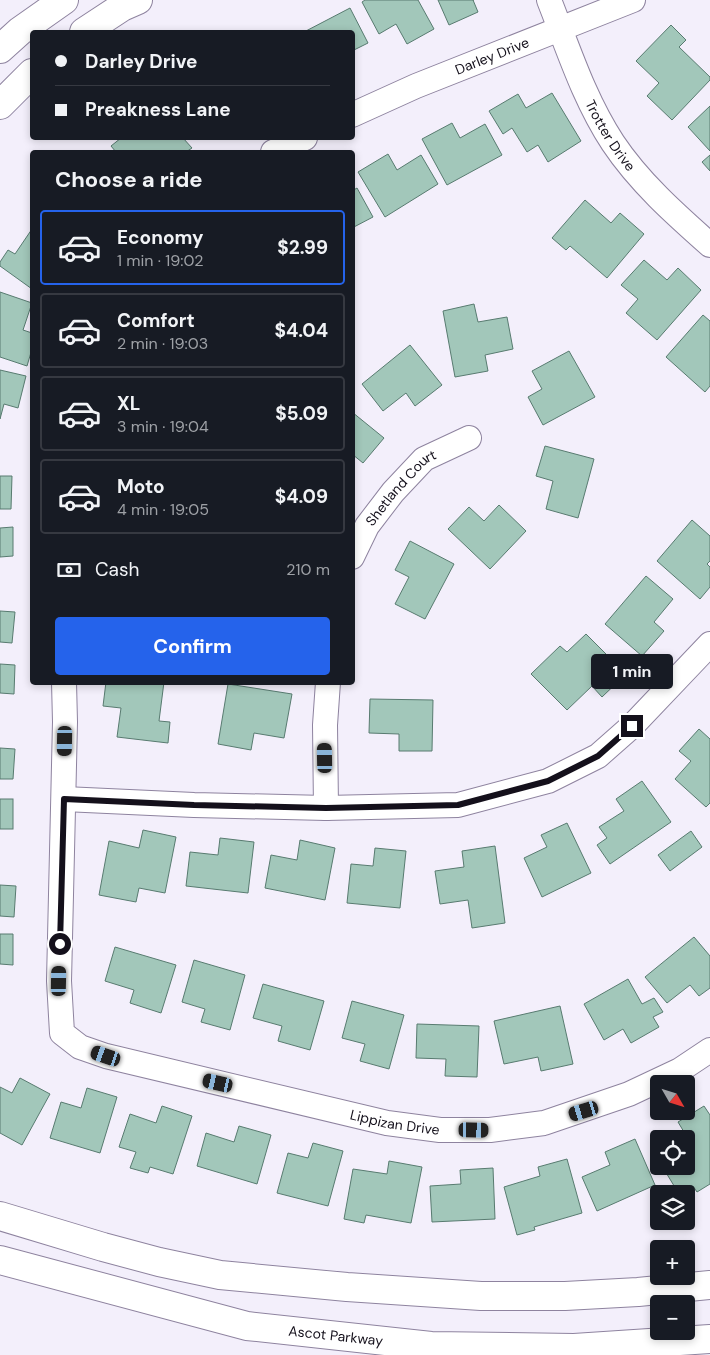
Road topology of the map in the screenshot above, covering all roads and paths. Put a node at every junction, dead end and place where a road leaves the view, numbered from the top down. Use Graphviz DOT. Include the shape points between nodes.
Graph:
graph roads {
  1 [pos="64,0"];
  2 [pos="138,0"];
  3 [pos="549,0"];
  4 [pos="633,0"];
  5 [pos="560,29"];
  6 [pos="87,30"];
  7 [pos="0,49"];
  8 [pos="30,75"];
  9 [pos="0,105"];
  10 [pos="355,114"];
  11 [pos="300,140"];
  12 [pos="278,150"];
  13 [pos="710,245"];
  14 [pos="469,438"];
  15 [pos="355,551"];
  16 [pos="710,644"];
  17 [pos="64,685"];
  18 [pos="328,685"];
  19 [pos="64,799"];
  20 [pos="326,808"];
  21 [pos="710,1050"];
  22 [pos="0,1216"];
  23 [pos="0,1260"];
  24 [pos="710,1284"];
  25 [pos="710,1338"];
  1 -- 7 [label="main road"];
  2 -- 6 [label="main road"];
  3 -- 5 [label="street, Trotter Drive"];
  4 -- 5 [label="street, Darley Drive"];
  5 -- 10 [label="street, Darley Drive"];
  5 -- 13 [label="street, Trotter Drive" via="587,96 612,142 632,170"];
  8 -- 9 [label="main road"];
  11 -- 12 [label="street"];
  14 -- 15 [label="street, Shetland Court" via="424,459 367,526"];
  16 -- 20 [label="street" via="632,726 598,756 548,781 458,805"];
  17 -- 19 [label="street"];
  18 -- 20 [label="street" via="324,725"];
  19 -- 20 [label="street"];
  19 -- 21 [label="street, Lippizan Drive" via="59,981 62,1033 80,1048 387,1122 448,1130 490,1130 544,1123 629,1094 680,1070"];
  22 -- 24 [label="main road" via="103,1247 220,1275 481,1296 638,1292"];
  23 -- 25 [label="main road, Ascot Parkway" via="253,1327 431,1346 574,1348"];
}
